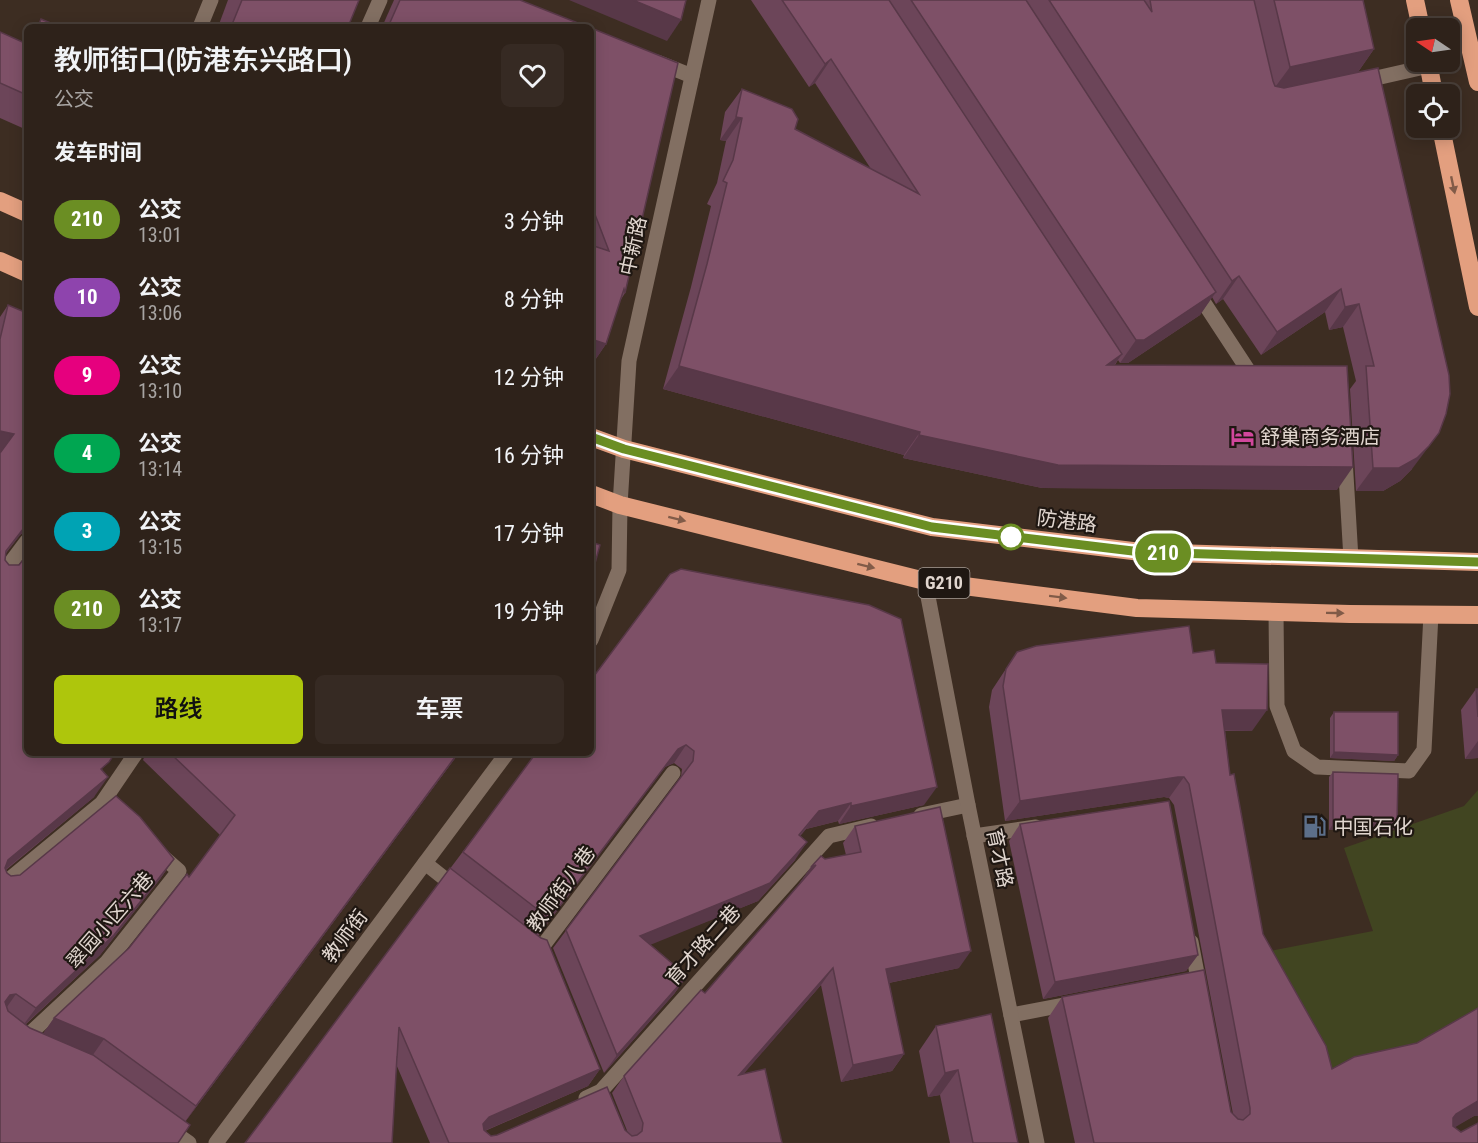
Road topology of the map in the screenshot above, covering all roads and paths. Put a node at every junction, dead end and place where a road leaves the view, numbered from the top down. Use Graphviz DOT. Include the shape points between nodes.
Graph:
graph roads {
  1 [pos="211,0"];
  2 [pos="380,0"];
  3 [pos="709,0"];
  4 [pos="1415,0"];
  5 [pos="1460,0"];
  6 [pos="1419,18"];
  7 [pos="201,24"];
  8 [pos="369,24"];
  9 [pos="642,55"];
  10 [pos="1406,69"];
  11 [pos="692,76"];
  12 [pos="1478,82"];
  13 [pos="1347,84"];
  14 [pos="1443,138"];
  15 [pos="0,201"];
  16 [pos="24,212"];
  17 [pos="0,261"];
  18 [pos="24,272"];
  19 [pos="1189,280"];
  20 [pos="1478,306"];
  21 [pos="1226,370"];
  22 [pos="594,438"];
  23 [pos="1343,440"];
  24 [pos="624,449"];
  25 [pos="594,495"];
  26 [pos="620,505"];
  27 [pos="24,545"];
  28 [pos="1351,559"];
  29 [pos="1478,562"];
  30 [pos="0,577"];
  31 [pos="925,581"];
  32 [pos="1276,612"];
  33 [pos="1431,614"];
  34 [pos="1478,615"];
  35 [pos="594,632"];
  36 [pos="133,756"];
  37 [pos="505,756"];
  38 [pos="673,773"];
  39 [pos="968,805"];
  40 [pos="910,818"];
  41 [pos="887,823"];
  42 [pos="1053,824"];
  43 [pos="974,836"];
  44 [pos="145,841"];
  45 [pos="425,863"];
  46 [pos="0,887"];
  47 [pos="471,898"];
  48 [pos="1187,922"];
  49 [pos="526,940"];
  50 [pos="542,947"];
  51 [pos="551,969"];
  52 [pos="1093,999"];
  53 [pos="1202,1002"];
  54 [pos="1011,1015"];
  55 [pos="8,1030"];
  56 [pos="22,1041"];
  57 [pos="43,1050"];
  58 [pos="568,1105"];
  59 [pos="151,1115"];
  60 [pos="189,1143"];
  61 [pos="216,1143"];
  62 [pos="1037,1143"];
  1 -- 7 [label="street"];
  2 -- 8 [label="street"];
  3 -- 11 [label="street, 中新路"];
  4 -- 6 [label="highway"];
  5 -- 12 [label="highway"];
  9 -- 11 [label="street"];
  10 -- 13 [label="street"];
  11 -- 24 [label="street, 中新路" via="629,361"];
  14 -- 20 [label="highway, one-way"];
  15 -- 16 [label="highway"];
  17 -- 18 [label="highway"];
  19 -- 21 [label="street" via="1254,370"];
  22 -- 24 [label="highway, 防港路"];
  23 -- 28 [label="street"];
  24 -- 26 [label="street, 中新路"];
  24 -- 28 [label="highway, 防港路" via="932,527 1141,552"];
  25 -- 26 [label="highway, G210"];
  26 -- 31 [label="highway, G210, one-way"];
  26 -- 35 [label="street" via="619,570"];
  27 -- 30 [label="street"];
  28 -- 29 [label="highway, 防港路"];
  31 -- 32 [label="highway, G210, one-way" via="1137,608"];
  31 -- 39 [label="street, 育才路"];
  32 -- 33 [label="highway, G210, one-way"];
  32 -- 33 [label="street" via="1277,706 1294,751 1317,767 1409,771 1424,750"];
  33 -- 34 [label="highway, G210"];
  36 -- 46 [label="street" via="106,806"];
  37 -- 45 [label="street, 教师街"];
  38 -- 50 [label="street, 教师街八巷"];
  39 -- 40 [label="street"];
  39 -- 43 [label="street, 育才路"];
  41 -- 58 [label="street, 育才路二巷" via="829,836 601,1091"];
  42 -- 43 [label="street"];
  43 -- 54 [label="street, 育才路"];
  44 -- 56 [label="street, 翠园小区六巷" via="179,871 107,962"];
  45 -- 47 [label="street"];
  45 -- 61 [label="street, 教师街"];
  48 -- 53 [label="street" via="1192,980"];
  49 -- 50 [label="street"];
  50 -- 51 [label="street, 教师街八巷"];
  52 -- 54 [label="street"];
  54 -- 62 [label="street, 育才路"];
  55 -- 56 [label="street"];
  56 -- 57 [label="street"];
  59 -- 60 [label="street"];
}
